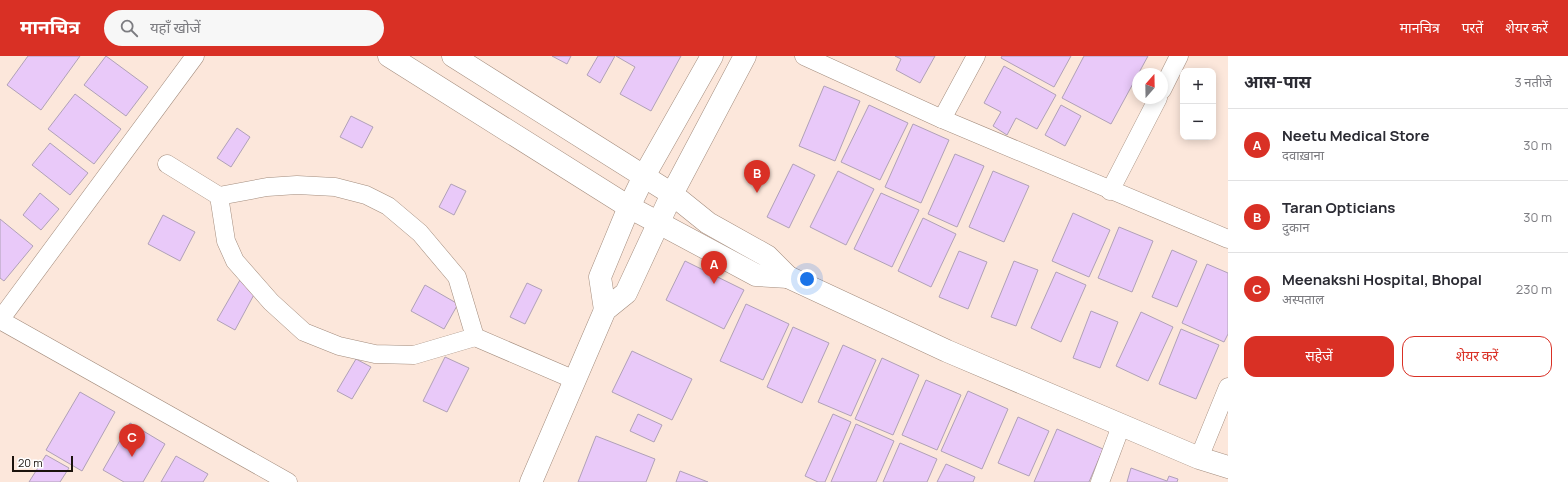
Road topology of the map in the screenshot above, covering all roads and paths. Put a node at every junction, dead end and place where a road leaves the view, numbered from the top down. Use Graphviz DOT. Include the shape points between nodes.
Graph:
graph roads {
  1 [pos="195,56"];
  2 [pos="389,56"];
  3 [pos="453,56"];
  4 [pos="712,56"];
  5 [pos="745,56"];
  6 [pos="804,56"];
  7 [pos="976,56"];
  8 [pos="1180,56"];
  9 [pos="1168,79"];
  10 [pos="1155,104"];
  11 [pos="942,119"];
  12 [pos="167,164"];
  13 [pos="644,176"];
  14 [pos="1110,191"];
  15 [pos="672,194"];
  16 [pos="219,196"];
  17 [pos="628,207"];
  18 [pos="658,223"];
  19 [pos="1228,239"];
  20 [pos="788,277"];
  21 [pos="605,310"];
  22 [pos="0,320"];
  23 [pos="475,337"];
  24 [pos="575,380"];
  25 [pos="1228,387"];
  26 [pos="1121,426"];
  27 [pos="1199,458"];
  28 [pos="1228,467"];
  29 [pos="288,482"];
  30 [pos="531,482"];
  31 [pos="1100,482"];
  1 -- 22 [label="street"];
  2 -- 17 [label="street"];
  3 -- 13 [label="street"];
  4 -- 13 [label="street"];
  5 -- 15 [label="street"];
  6 -- 11 [label="street"];
  7 -- 11 [label="street"];
  8 -- 9 [label="street"];
  10 -- 14 [label="street"];
  11 -- 14 [label="street"];
  12 -- 16 [label="street"];
  13 -- 15 [label="street"];
  13 -- 17 [label="street"];
  14 -- 19 [label="street"];
  15 -- 18 [label="street"];
  15 -- 20 [label="street" via="708,223 767,256"];
  16 -- 23 [label="street" via="267,187 304,185 335,187 366,195 388,206 420,233 457,277"];
  16 -- 23 [label="street" via="226,241 235,261 271,302 304,332 339,346 375,354 414,355"];
  17 -- 18 [label="street"];
  17 -- 21 [label="street" via="600,277"];
  18 -- 20 [label="street" via="756,275"];
  18 -- 21 [label="street" via="626,293"];
  20 -- 26 [label="street" via="947,351"];
  21 -- 24 [label="street"];
  22 -- 29 [label="street"];
  23 -- 24 [label="street"];
  24 -- 30 [label="street"];
  25 -- 27 [label="street"];
  26 -- 27 [label="street"];
  26 -- 31 [label="street"];
  27 -- 28 [label="street"];
}
